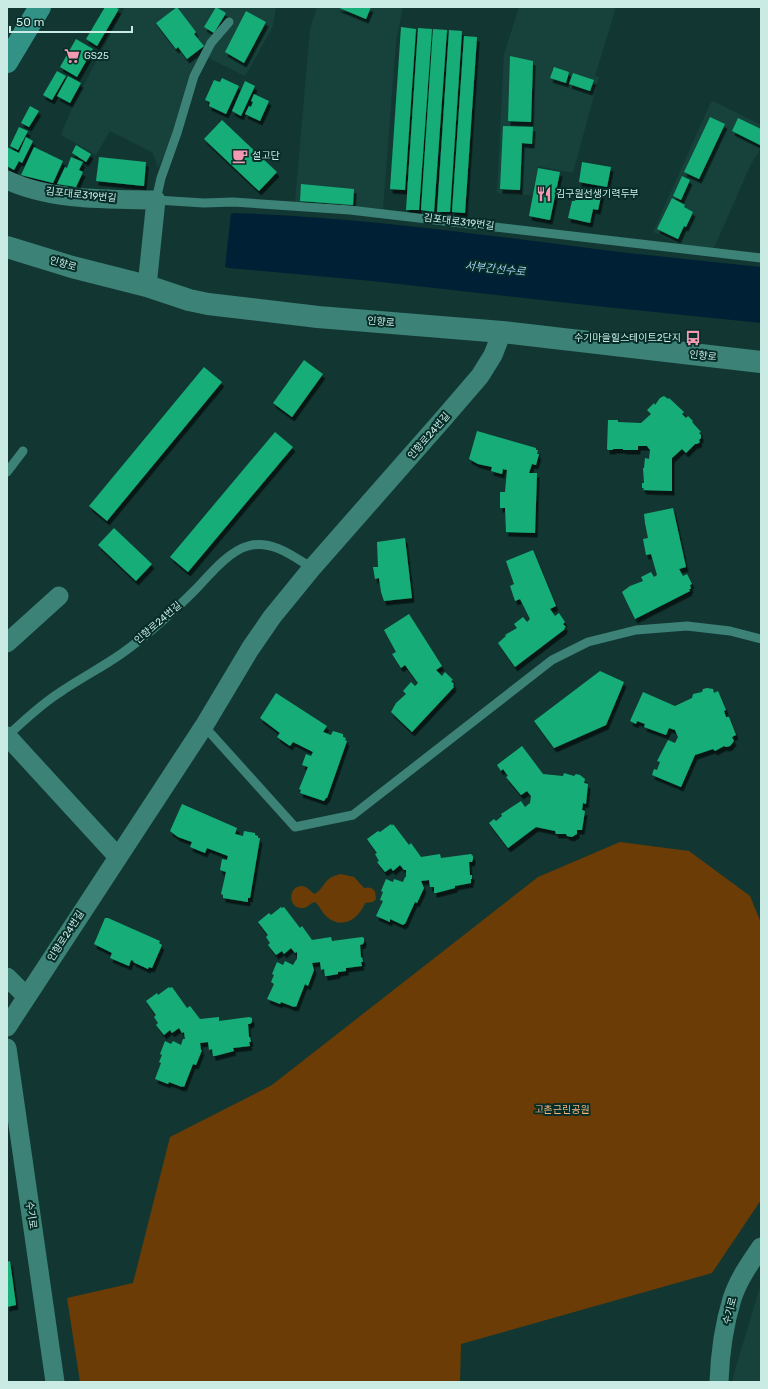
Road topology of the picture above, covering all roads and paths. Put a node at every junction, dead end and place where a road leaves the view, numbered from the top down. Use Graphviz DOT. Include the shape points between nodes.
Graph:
graph roads {
  1 [pos="40,7"];
  2 [pos="229,22"];
  3 [pos="7,62"];
  4 [pos="7,180"];
  5 [pos="156,200"];
  6 [pos="7,247"];
  7 [pos="761,258"];
  8 [pos="147,286"];
  9 [pos="502,332"];
  10 [pos="761,362"];
  11 [pos="23,451"];
  12 [pos="7,472"];
  13 [pos="312,568"];
  14 [pos="59,596"];
  15 [pos="761,639"];
  16 [pos="7,643"];
  17 [pos="204,726"];
  18 [pos="7,736"];
  19 [pos="118,857"];
  20 [pos="7,977"];
  21 [pos="26,996"];
  22 [pos="7,1027"];
  23 [pos="7,1048"];
  24 [pos="761,1247"];
  25 [pos="55,1382"];
  26 [pos="719,1382"];
  1 -- 3 [label="main road"];
  2 -- 5 [label="lane" via="211,43 194,76"];
  4 -- 5 [label="street, 김포대로319번길" via="38,191 71,196"];
  5 -- 7 [label="lane, 김포대로319번길" via="350,210"];
  5 -- 8 [label="street"];
  6 -- 8 [label="street, 인향로"];
  8 -- 9 [label="street, 인향로" via="189,300 235,308"];
  9 -- 10 [label="street, 인향로"];
  9 -- 13 [label="street, 인향로24번길" via="493,355 480,376"];
  11 -- 12 [label="lane"];
  13 -- 17 [label="street, 인향로24번길" via="250,649"];
  13 -- 18 [label="lane, 인향로24번길" via="287,552 269,546 260,544 239,549 145,635 58,693"];
  14 -- 16 [label="street"];
  15 -- 17 [label="lane" via="730,631 687,626 636,630 588,642 552,660 353,815 295,827"];
  17 -- 19 [label="street, 인향로24번길"];
  18 -- 19 [label="street, 인향로24번길"];
  19 -- 21 [label="street, 인향로24번길"];
  20 -- 21 [label="street"];
  21 -- 22 [label="street, 인향로24번길"];
  23 -- 25 [label="street, 수기로"];
  24 -- 26 [label="street, 수기로" via="732,1298 725,1328"];
}
